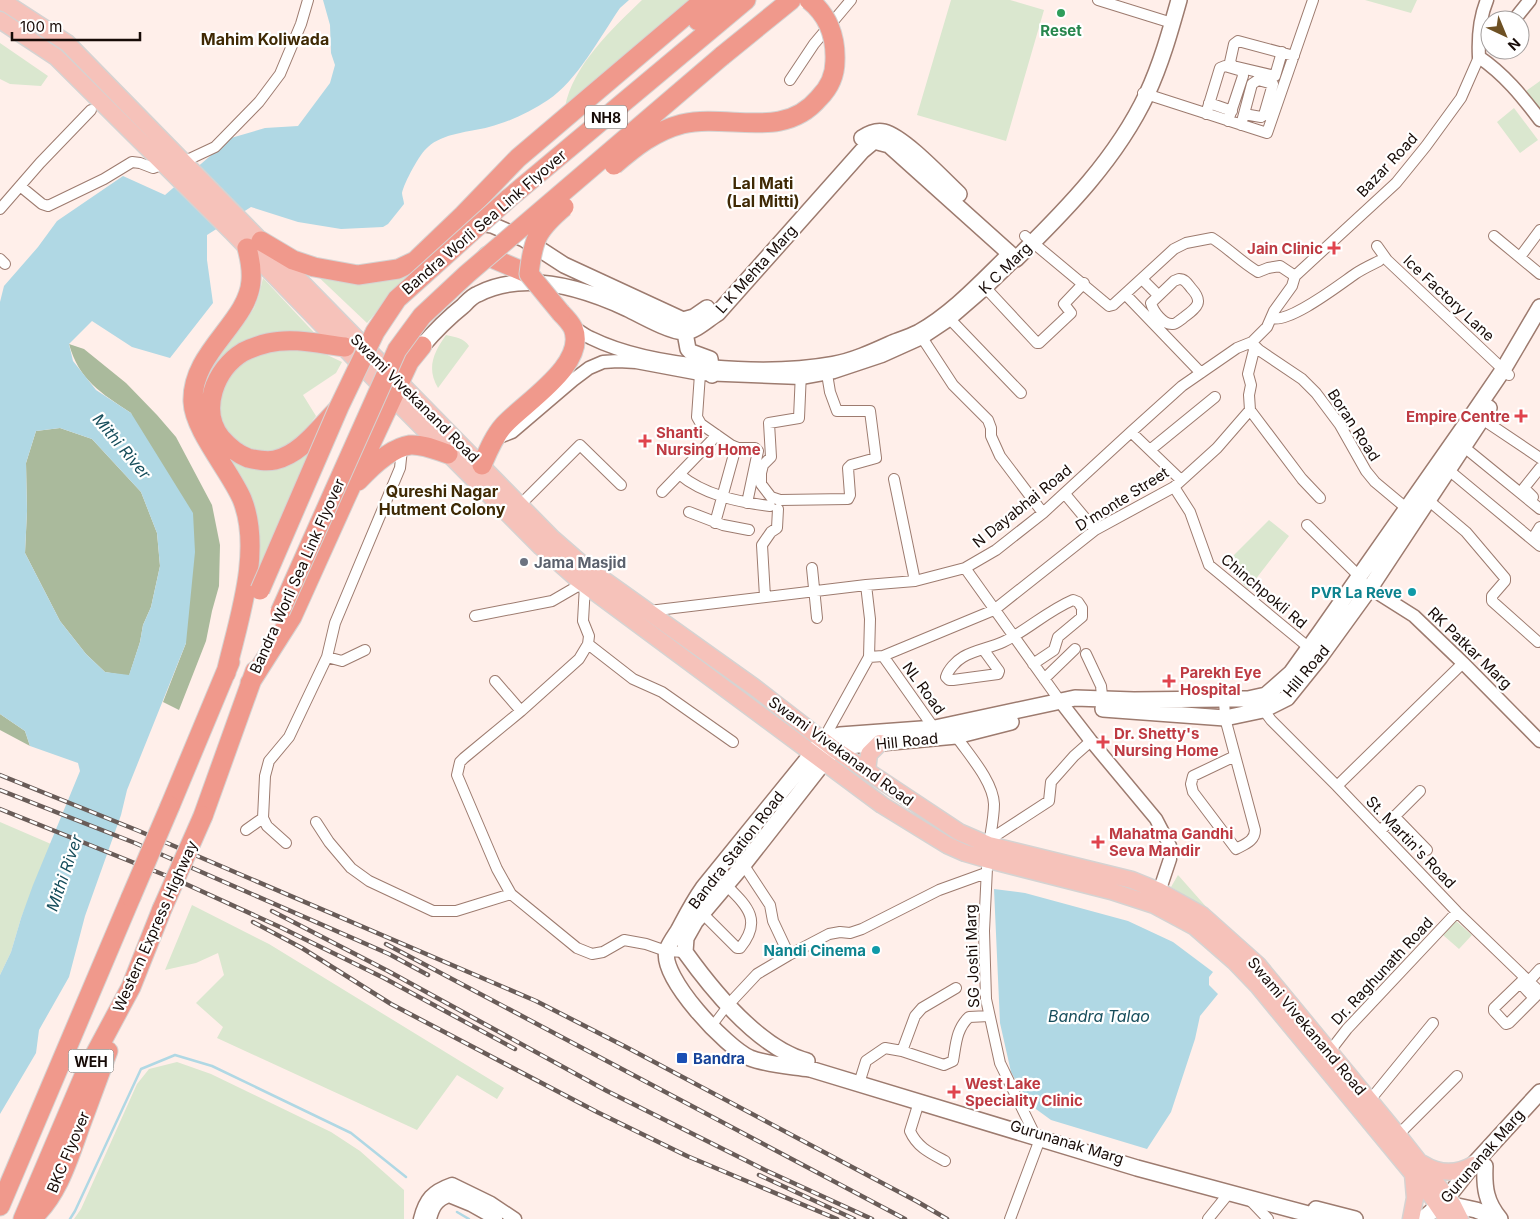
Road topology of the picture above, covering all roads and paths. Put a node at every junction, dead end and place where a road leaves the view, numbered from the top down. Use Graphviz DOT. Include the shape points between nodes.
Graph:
graph roads {
  1 [pos="308,0"];
  2 [pos="704,0"];
  3 [pos="724,0"];
  4 [pos="746,0"];
  5 [pos="790,0"];
  6 [pos="809,0"];
  7 [pos="851,0"];
  8 [pos="1098,0"];
  9 [pos="1168,0"];
  10 [pos="1179,0"];
  11 [pos="1313,0"];
  12 [pos="1487,0"];
  13 [pos="1530,0"];
  14 [pos="0,2"];
  15 [pos="1522,10"];
  16 [pos="0,20"];
  17 [pos="1167,21"];
  18 [pos="1282,52"];
  19 [pos="1294,56"];
  20 [pos="1479,57"];
  21 [pos="790,80"];
  22 [pos="1143,93"];
  23 [pos="1209,103"];
  24 [pos="1272,106"];
  25 [pos="91,110"];
  26 [pos="1206,114"];
  27 [pos="1244,114"];
  28 [pos="1230,116"];
  29 [pos="1540,120"];
  30 [pos="1241,125"];
  31 [pos="160,153"];
  32 [pos="184,170"];
  33 [pos="20,186"];
  34 [pos="508,199"];
  35 [pos="0,209"];
  36 [pos="1540,230"];
  37 [pos="1494,236"];
  38 [pos="438,240"];
  39 [pos="254,244"];
  40 [pos="1377,246"];
  41 [pos="1020,248"];
  42 [pos="487,256"];
  43 [pos="1520,257"];
  44 [pos="1379,261"];
  45 [pos="560,263"];
  46 [pos="529,274"];
  47 [pos="1540,274"];
  48 [pos="1295,276"];
  49 [pos="1142,279"];
  50 [pos="1084,283"];
  51 [pos="555,285"];
  52 [pos="983,285"];
  53 [pos="596,288"];
  54 [pos="1126,294"];
  55 [pos="1158,295"];
  56 [pos="1540,307"];
  57 [pos="1272,318"];
  58 [pos="566,319"];
  59 [pos="941,320"];
  60 [pos="1540,323"];
  61 [pos="684,326"];
  62 [pos="920,335"];
  63 [pos="1252,342"];
  64 [pos="422,346"];
  65 [pos="344,347"];
  66 [pos="831,369"];
  67 [pos="706,370"];
  68 [pos="1506,372"];
  69 [pos="801,373"];
  70 [pos="1201,373"];
  71 [pos="396,390"];
  72 [pos="1021,392"];
  73 [pos="1215,397"];
  74 [pos="416,398"];
  75 [pos="339,407"];
  76 [pos="1250,410"];
  77 [pos="1478,416"];
  78 [pos="1130,432"];
  79 [pos="717,435"];
  80 [pos="494,440"];
  81 [pos="736,447"];
  82 [pos="1464,447"];
  83 [pos="402,448"];
  84 [pos="1150,450"];
  85 [pos="448,454"];
  86 [pos="1540,458"];
  87 [pos="482,465"];
  88 [pos="1444,466"];
  89 [pos="1540,468"];
  90 [pos="679,474"];
  91 [pos="894,479"];
  92 [pos="1178,483"];
  93 [pos="620,485"];
  94 [pos="662,492"];
  95 [pos="1065,494"];
  96 [pos="347,495"];
  97 [pos="722,497"];
  98 [pos="1320,498"];
  99 [pos="1428,500"];
  100 [pos="1540,502"];
  101 [pos="747,504"];
  102 [pos="520,506"];
  103 [pos="1540,509"];
  104 [pos="689,512"];
  105 [pos="1043,513"];
  106 [pos="1411,513"];
  107 [pos="714,522"];
  108 [pos="1307,525"];
  109 [pos="1540,527"];
  110 [pos="750,530"];
  111 [pos="1096,530"];
  112 [pos="1540,540"];
  113 [pos="1540,546"];
  114 [pos="812,568"];
  115 [pos="965,568"];
  116 [pos="915,581"];
  117 [pos="1362,581"];
  118 [pos="584,584"];
  119 [pos="866,585"];
  120 [pos="816,591"];
  121 [pos="765,597"];
  122 [pos="994,610"];
  123 [pos="649,611"];
  124 [pos="475,616"];
  125 [pos="817,618"];
  126 [pos="1014,635"];
  127 [pos="1538,642"];
  128 [pos="588,644"];
  129 [pos="984,649"];
  130 [pos="1075,649"];
  131 [pos="364,650"];
  132 [pos="1315,653"];
  133 [pos="1086,654"];
  134 [pos="883,656"];
  135 [pos="327,657"];
  136 [pos="868,657"];
  137 [pos="1463,663"];
  138 [pos="1033,664"];
  139 [pos="226,673"];
  140 [pos="1044,679"];
  141 [pos="495,681"];
  142 [pos="250,683"];
  143 [pos="768,698"];
  144 [pos="1224,699"];
  145 [pos="1103,704"];
  146 [pos="1259,704"];
  147 [pos="1063,705"];
  148 [pos="521,711"];
  149 [pos="758,712"];
  150 [pos="1225,718"];
  151 [pos="937,733"];
  152 [pos="956,736"];
  153 [pos="1091,741"];
  154 [pos="1540,741"];
  155 [pos="733,742"];
  156 [pos="880,743"];
  157 [pos="828,744"];
  158 [pos="1235,756"];
  159 [pos="818,757"];
  160 [pos="867,772"];
  161 [pos="1337,786"];
  162 [pos="1420,791"];
  163 [pos="1394,816"];
  164 [pos="263,818"];
  165 [pos="316,822"];
  166 [pos="246,830"];
  167 [pos="1380,831"];
  168 [pos="286,843"];
  169 [pos="1427,850"];
  170 [pos="733,851"];
  171 [pos="988,854"];
  172 [pos="744,864"];
  173 [pos="726,885"];
  174 [pos="511,894"];
  175 [pos="1157,898"];
  176 [pos="696,910"];
  177 [pos="1457,912"];
  178 [pos="666,952"];
  179 [pos="684,952"];
  180 [pos="789,955"];
  181 [pos="1540,969"];
  182 [pos="1525,981"];
  183 [pos="131,988"];
  184 [pos="956,988"];
  185 [pos="1538,994"];
  186 [pos="728,1005"];
  187 [pos="989,1016"];
  188 [pos="1433,1023"];
  189 [pos="712,1026"];
  190 [pos="902,1051"];
  191 [pos="1330,1051"];
  192 [pos="1457,1076"];
  193 [pos="861,1077"];
  194 [pos="1540,1092"];
  195 [pos="1370,1100"];
  196 [pos="1540,1101"];
  197 [pos="919,1102"];
  198 [pos="1398,1135"];
  199 [pos="1036,1136"];
  200 [pos="22,1153"];
  201 [pos="945,1161"];
  202 [pos="1127,1163"];
  203 [pos="1479,1165"];
  204 [pos="1415,1167"];
  205 [pos="0,1181"];
  206 [pos="1229,1193"];
  207 [pos="1248,1197"];
  208 [pos="0,1205"];
  209 [pos="1451,1213"];
  210 [pos="23,1219"];
  211 [pos="31,1219"];
  212 [pos="420,1219"];
  213 [pos="430,1219"];
  214 [pos="496,1219"];
  215 [pos="516,1219"];
  216 [pos="1010,1219"];
  217 [pos="1208,1219"];
  218 [pos="1268,1219"];
  219 [pos="1327,1219"];
  220 [pos="1355,1219"];
  221 [pos="1411,1219"];
  222 [pos="1423,1219"];
  223 [pos="1500,1219"];
  1 -- 32 [label="street" via="280,74 215,147"];
  2 -- 38 [label="highway" via="518,158"];
  3 -- 34 [label="highway" via="557,140"];
  4 -- 34 [label="highway, Bandra Worli Sea Link Flyover / NH8"];
  5 -- 42 [label="highway, Bandra Worli Sea Link Flyover, bridge"];
  6 -- 46 [label="highway, bridge" via="821,11 832,30 835,53 832,79 815,104 801,115 781,122 697,122 654,135 630,151 545,224 531,253"];
  7 -- 21 [label="street" via="814,44"];
  8 -- 17 [label="street"];
  9 -- 17 [label="main road, K C Marg"];
  10 -- 17 [label="main road, K C Marg"];
  11 -- 19 [label="street"];
  12 -- 20 [label="street" via="1481,13"];
  13 -- 15 [label="street"];
  14 -- 31 [label="main road" via="67,43"];
  16 -- 31 [label="main road" via="56,57"];
  17 -- 22 [label="main road, K C Marg"];
  18 -- 18 [label="street" via="1238,41 1230,62 1233,66 1274,76"];
  18 -- 19 [label="street"];
  19 -- 24 [label="street"];
  20 -- 29 [label="street" via="1514,87"];
  20 -- 48 [label="street, Bazar Road" via="1461,98 1396,183"];
  22 -- 26 [label="street"];
  22 -- 41 [label="main road, K C Marg" via="1081,181"];
  23 -- 26 [label="street"];
  23 -- 28 [label="street"];
  23 -- 28 [label="street" via="1222,66 1242,72"];
  24 -- 27 [label="street" via="1262,117"];
  24 -- 27 [label="street" via="1274,85 1256,80"];
  24 -- 30 [label="street" via="1267,133"];
  25 -- 33 [label="street"];
  26 -- 28 [label="street"];
  27 -- 30 [label="street"];
  28 -- 30 [label="street"];
  31 -- 32 [label="main road, Swami Vivekanand Road"];
  31 -- 33 [label="street" via="154,168 132,162 48,206"];
  32 -- 39 [label="main road, Swami Vivekanand Road"];
  33 -- 35 [label="street"];
  34 -- 75 [label="highway, Bandra Worli Sea Link Flyover, bridge" via="397,299 375,332"];
  36 -- 43 [label="street"];
  37 -- 43 [label="street"];
  38 -- 39 [label="highway" via="415,261 398,269 358,275 314,267"];
  38 -- 45 [label="main road" via="464,223 492,224"];
  39 -- 65 [label="main road, Swami Vivekanand Road"];
  39 -- 71 [label="main road, Swami Vivekanand Road"];
  39 -- 139 [label="highway" via="252,283 246,299 202,366 195,382 193,402 196,419 242,500 251,539 246,586"];
  40 -- 68 [label="street, Ice Factory Lane" via="1387,260"];
  41 -- 50 [label="street"];
  41 -- 52 [label="street, K C Marg"];
  41 -- 61 [label="main road, L K Mehta Marg" via="989,228 918,164 889,145 874,141 718,313 699,326"];
  42 -- 46 [label="highway"];
  42 -- 142 [label="highway, Bandra Worli Sea Link Flyover, bridge" via="422,316 397,350"];
  43 -- 47 [label="street"];
  44 -- 57 [label="street" via="1288,317"];
  45 -- 51 [label="main road"];
  45 -- 53 [label="main road"];
  46 -- 58 [label="highway, bridge"];
  48 -- 49 [label="street" via="1280,266 1258,272 1212,238 1174,249"];
  48 -- 57 [label="street, Bazar Road"];
  49 -- 54 [label="street"];
  49 -- 55 [label="street"];
  50 -- 52 [label="street" via="1064,304 1071,313 1039,343"];
  50 -- 54 [label="street" via="1109,306"];
  51 -- 53 [label="main road"];
  51 -- 64 [label="main road" via="504,283 484,291 438,327"];
  52 -- 59 [label="street, K C Marg"];
  53 -- 61 [label="main road" via="613,302 665,327"];
  54 -- 70 [label="street"];
  55 -- 55 [label="street" via="1151,302 1152,307 1171,324 1176,324 1199,302 1182,279 1174,281"];
  56 -- 68 [label="main road, Hill Road"];
  57 -- 63 [label="street, Bazar Road"];
  58 -- 67 [label="street" via="590,338 626,352"];
  58 -- 80 [label="highway" via="576,337 564,369 505,425"];
  59 -- 62 [label="street, K C Marg"];
  59 -- 72 [label="street"];
  60 -- 68 [label="main road, Hill Road"];
  61 -- 67 [label="main road" via="688,348 708,358"];
  62 -- 66 [label="street, K C Marg" via="862,354"];
  62 -- 105 [label="street" via="953,385 988,420 1000,456"];
  63 -- 70 [label="street, N Dayabhai Road" via="1237,348"];
  63 -- 76 [label="street" via="1254,350 1248,374"];
  63 -- 106 [label="street, Boran Road" via="1316,393 1340,425 1366,471"];
  64 -- 71 [label="highway" via="409,362"];
  64 -- 74 [label="main road" via="412,370"];
  65 -- 71 [label="main road, Swami Vivekanand Road"];
  65 -- 75 [label="highway" via="270,342 243,352 217,381 210,406 219,434 229,447 240,455 258,460 275,460 293,452 309,440"];
  66 -- 69 [label="street, K C Marg"];
  66 -- 69 [label="street" via="830,392 837,411 870,411 876,458 848,468 850,495 845,500 776,500 760,484 763,465 771,457 769,424 798,418"];
  67 -- 69 [label="street, K C Marg"];
  67 -- 79 [label="street" via="697,417 701,424"];
  67 -- 80 [label="street" via="636,362 603,362 573,380 512,432"];
  68 -- 77 [label="main road, Hill Road"];
  70 -- 78 [label="street, N Dayabhai Road"];
  71 -- 74 [label="main road, Swami Vivekanand Road"];
  71 -- 85 [label="main road, Swami Vivekanand Road"];
  71 -- 96 [label="highway"];
  73 -- 84 [label="street"];
  74 -- 87 [label="main road, Swami Vivekanand Road"];
  75 -- 139 [label="highway, Bandra Worli Sea Link Flyover, bridge"];
  76 -- 92 [label="street, D'monte Street" via="1217,448"];
  76 -- 98 [label="street"];
  77 -- 82 [label="main road, Hill Road"];
  77 -- 86 [label="street"];
  77 -- 88 [label="main road, Hill Road"];
  78 -- 84 [label="street, Chinchpokli Rd"];
  78 -- 95 [label="street, N Dayabhai Road"];
  79 -- 81 [label="street"];
  79 -- 90 [label="street"];
  80 -- 87 [label="highway"];
  81 -- 97 [label="street"];
  81 -- 101 [label="street" via="758,451"];
  82 -- 88 [label="main road, Hill Road"];
  82 -- 103 [label="street"];
  83 -- 85 [label="highway" via="409,445 428,447"];
  83 -- 96 [label="highway" via="386,455"];
  83 -- 135 [label="street" via="400,468 335,623"];
  84 -- 92 [label="street, Chinchpokli Rd"];
  85 -- 118 [label="main road, Swami Vivekanand Road" via="540,547"];
  87 -- 102 [label="main road, Swami Vivekanand Road"];
  88 -- 99 [label="main road, Hill Road"];
  88 -- 106 [label="main road, Hill Road"];
  88 -- 113 [label="street"];
  89 -- 100 [label="street" via="1524,488"];
  90 -- 94 [label="street"];
  90 -- 97 [label="street" via="696,487"];
  91 -- 116 [label="street"];
  92 -- 111 [label="street, D'monte Street"];
  92 -- 132 [label="street, Chinchpokli Rd" via="1209,565"];
  93 -- 102 [label="street" via="580,446"];
  95 -- 105 [label="street, N Dayabhai Road"];
  95 -- 111 [label="street"];
  96 -- 142 [label="highway" via="292,618"];
  97 -- 101 [label="street"];
  97 -- 107 [label="street"];
  99 -- 106 [label="main road, Hill Road"];
  99 -- 127 [label="street" via="1466,532 1505,578 1492,600"];
  101 -- 121 [label="street" via="774,507 777,528 762,545"];
  102 -- 123 [label="main road, Swami Vivekanand Road" via="583,565"];
  104 -- 107 [label="street"];
  105 -- 115 [label="street, N Dayabhai Road" via="996,550"];
  106 -- 117 [label="main road, Hill Road"];
  107 -- 110 [label="street"];
  108 -- 117 [label="street"];
  109 -- 112 [label="street" via="1535,534"];
  111 -- 122 [label="street, D'monte Street"];
  114 -- 120 [label="street"];
  115 -- 116 [label="street, N Dayabhai Road"];
  115 -- 122 [label="street"];
  116 -- 119 [label="street, N Dayabhai Road"];
  117 -- 132 [label="main road, Hill Road"];
  117 -- 137 [label="street, RK Patkar Marg" via="1414,616"];
  118 -- 124 [label="street" via="552,601"];
  118 -- 128 [label="street" via="583,621 589,636"];
  118 -- 149 [label="main road, Swami Vivekanand Road"];
  119 -- 120 [label="street, N Dayabhai Road"];
  119 -- 136 [label="street" via="870,619"];
  120 -- 121 [label="street, N Dayabhai Road"];
  120 -- 125 [label="street"];
  121 -- 123 [label="street, N Dayabhai Road"];
  122 -- 126 [label="street"];
  122 -- 134 [label="street, D'monte Street"];
  123 -- 143 [label="main road, Swami Vivekanand Road"];
  126 -- 129 [label="street"];
  126 -- 138 [label="street"];
  126 -- 138 [label="street" via="1056,607 1073,600 1080,604 1082,617 1058,637 1054,650"];
  128 -- 148 [label="street" via="579,658"];
  128 -- 155 [label="street" via="633,679 662,692"];
  129 -- 129 [label="street" via="998,674 953,680 946,677 962,657"];
  130 -- 140 [label="street"];
  131 -- 135 [label="street" via="342,661"];
  132 -- 146 [label="main road, Hill Road" via="1287,698"];
  133 -- 145 [label="street" via="1101,686"];
  134 -- 136 [label="street, D'monte Street"];
  134 -- 151 [label="street, NL Road"];
  135 -- 164 [label="street" via="289,737 269,761"];
  136 -- 157 [label="street"];
  137 -- 154 [label="street, RK Patkar Marg"];
  137 -- 161 [label="street"];
  138 -- 140 [label="street"];
  139 -- 200 [label="highway, WEH, bridge"];
  140 -- 147 [label="street"];
  141 -- 148 [label="street"];
  142 -- 183 [label="highway, Western Express Highway / WEH, bridge" via="203,816"];
  143 -- 149 [label="main road"];
  143 -- 157 [label="main road, Swami Vivekanand Road"];
  144 -- 145 [label="main road, Hill Road"];
  144 -- 146 [label="main road, Hill Road"];
  144 -- 150 [label="street"];
  145 -- 147 [label="main road, Hill Road"];
  145 -- 150 [label="main road, Hill Road"];
  146 -- 150 [label="main road, Hill Road"];
  146 -- 161 [label="street, St. Martin's Road"];
  147 -- 151 [label="main road, Hill Road"];
  147 -- 152 [label="main road, Hill Road"];
  147 -- 153 [label="street"];
  148 -- 174 [label="street" via="464,758 457,775"];
  149 -- 159 [label="main road, Swami Vivekanand Road"];
  150 -- 158 [label="street"];
  151 -- 152 [label="main road, Hill Road"];
  151 -- 156 [label="main road, Hill Road"];
  151 -- 157 [label="main road, Hill Road" via="840,735"];
  152 -- 171 [label="street, SG Joshi Marg" via="993,796"];
  153 -- 171 [label="street" via="1051,782 1049,801"];
  153 -- 175 [label="street" via="1156,819 1170,846 1170,860"];
  156 -- 157 [label="main road, Hill Road"];
  156 -- 160 [label="main road" via="869,754"];
  157 -- 159 [label="main road"];
  157 -- 160 [label="main road, Swami Vivekanand Road"];
  158 -- 158 [label="street" via="1255,830 1250,841 1236,849 1193,792 1191,784 1193,776"];
  159 -- 170 [label="main road, Bandra Station Road"];
  159 -- 171 [label="main road, Swami Vivekanand Road" via="882,805 947,844 965,853"];
  159 -- 172 [label="main road, Bandra Station Road"];
  160 -- 171 [label="main road, Swami Vivekanand Road"];
  161 -- 167 [label="street, St. Martin's Road"];
  162 -- 163 [label="street"];
  163 -- 167 [label="street"];
  163 -- 169 [label="street"];
  164 -- 166 [label="street"];
  164 -- 168 [label="street"];
  165 -- 174 [label="street" via="351,868 369,881 433,911 456,911"];
  167 -- 177 [label="street, St. Martin's Road"];
  170 -- 172 [label="street"];
  170 -- 176 [label="main road, Bandra Station Road"];
  171 -- 175 [label="main road, Swami Vivekanand Road" via="1132,880"];
  171 -- 180 [label="street" via="939,890 862,929 829,934"];
  171 -- 187 [label="street, SG Joshi Marg" via="984,931"];
  172 -- 173 [label="main road, Bandra Station Road"];
  172 -- 180 [label="street" via="770,905 773,921"];
  173 -- 176 [label="main road, Bandra Station Road"];
  173 -- 176 [label="street" via="747,906 751,916 747,939 740,948"];
  174 -- 178 [label="street" via="577,948 592,954 624,940"];
  175 -- 191 [label="main road, Swami Vivekanand Road" via="1202,915 1258,965"];
  175 -- 204 [label="main road, Swami Vivekanand Road" via="1195,927 1252,979"];
  176 -- 178 [label="main road, Bandra Station Road"];
  176 -- 179 [label="main road, Bandra Station Road"];
  177 -- 182 [label="street, St. Martin's Road"];
  177 -- 191 [label="street, Dr. Raghunath Road"];
  178 -- 179 [label="street"];
  178 -- 189 [label="main road" via="668,966 679,988"];
  179 -- 186 [label="main road, Gurunanak Marg"];
  180 -- 186 [label="street" via="757,974"];
  181 -- 182 [label="street"];
  182 -- 185 [label="street, St. Martin's Road"];
  182 -- 185 [label="street" via="1494,1008 1506,1024"];
  183 -- 210 [label="highway, Western Express Highway / WEH" via="86,1071"];
  183 -- 211 [label="highway, BKC Flyover" via="67,1161 55,1188"];
  184 -- 190 [label="street" via="922,1008 915,1016"];
  186 -- 189 [label="street"];
  186 -- 193 [label="main road, Gurunanak Marg" via="783,1053"];
  187 -- 190 [label="street" via="969,1017 962,1024 953,1061 944,1065"];
  187 -- 199 [label="street, SG Joshi Marg" via="1000,1064"];
  188 -- 195 [label="street"];
  189 -- 197 [label="main road" via="725,1041 749,1058 810,1069"];
  190 -- 193 [label="street" via="885,1048 866,1061"];
  191 -- 195 [label="main road, Swami Vivekanand Road"];
  192 -- 198 [label="street"];
  193 -- 199 [label="main road, Gurunanak Marg"];
  194 -- 203 [label="main road, Gurunanak Marg"];
  195 -- 198 [label="main road, Swami Vivekanand Road"];
  196 -- 203 [label="main road, Gurunanak Marg"];
  197 -- 199 [label="main road"];
  197 -- 201 [label="street" via="910,1131 914,1141"];
  198 -- 204 [label="main road, Swami Vivekanand Road"];
  199 -- 202 [label="main road, Gurunanak Marg"];
  199 -- 216 [label="street"];
  200 -- 205 [label="highway"];
  200 -- 208 [label="highway, WEH"];
  202 -- 206 [label="main road, Gurunanak Marg"];
  202 -- 220 [label="main road, Gurunanak Marg"];
  203 -- 204 [label="main road" via="1465,1170 1439,1172"];
  203 -- 209 [label="main road, Gurunanak Marg"];
  203 -- 223 [label="main road" via="1491,1207"];
  204 -- 209 [label="main road, Swami Vivekanand Road"];
  204 -- 221 [label="main road"];
  206 -- 207 [label="main road, Gurunanak Marg"];
  206 -- 217 [label="street"];
  207 -- 218 [label="street"];
  207 -- 219 [label="main road, Gurunanak Marg"];
  209 -- 222 [label="main road, Gurunanak Marg"];
  209 -- 223 [label="main road" via="1476,1210"];
  212 -- 215 [label="street" via="427,1201 438,1189 452,1184"];
  213 -- 214 [label="street" via="433,1207 449,1196"];
}
